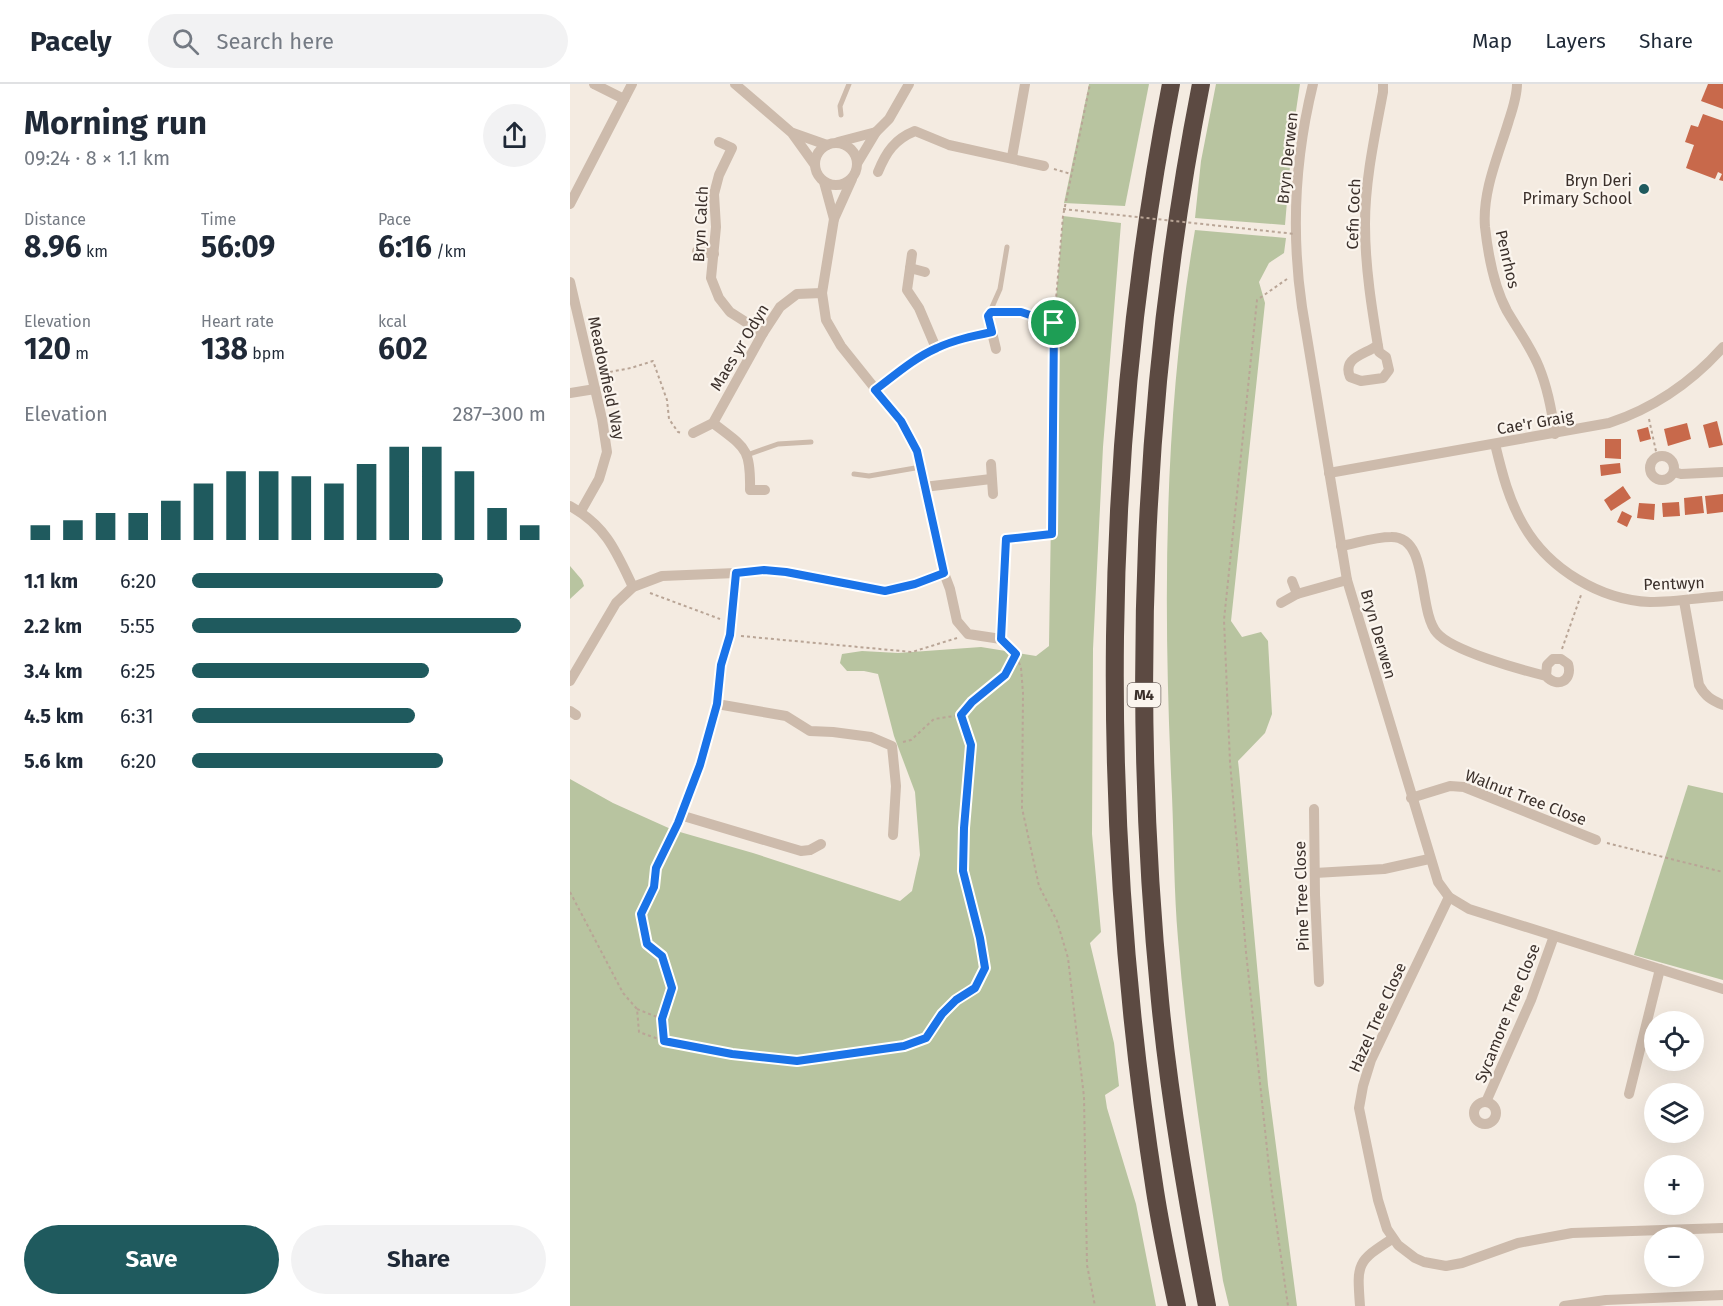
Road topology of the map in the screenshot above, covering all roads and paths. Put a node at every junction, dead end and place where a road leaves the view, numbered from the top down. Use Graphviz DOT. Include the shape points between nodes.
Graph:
graph roads {
  1 [pos="594,84"];
  2 [pos="632,84"];
  3 [pos="735,84"];
  4 [pos="849,84"];
  5 [pos="909,84"];
  6 [pos="1024,84"];
  7 [pos="1089,84"];
  8 [pos="1171,84"];
  9 [pos="1201,84"];
  10 [pos="1313,84"];
  11 [pos="1383,84"];
  12 [pos="1517,84"];
  13 [pos="624,99"];
  14 [pos="841,115"];
  15 [pos="876,132"];
  16 [pos="792,133"];
  17 [pos="719,142"];
  18 [pos="838,142"];
  19 [pos="827,145"];
  20 [pos="1012,158"];
  21 [pos="858,162"];
  22 [pos="815,165"];
  23 [pos="1044,166"];
  24 [pos="878,172"];
  25 [pos="1071,174"];
  26 [pos="852,178"];
  27 [pos="824,182"];
  28 [pos="570,204"];
  29 [pos="1063,209"];
  30 [pos="834,219"];
  31 [pos="1295,234"];
  32 [pos="1007,247"];
  33 [pos="697,251"];
  34 [pos="714,254"];
  35 [pos="912,254"];
  36 [pos="910,268"];
  37 [pos="925,272"];
  38 [pos="1296,273"];
  39 [pos="570,282"];
  40 [pos="822,293"];
  41 [pos="988,316"];
  42 [pos="1054,323"];
  43 [pos="992,332"];
  44 [pos="763,333"];
  45 [pos="1378,345"];
  46 [pos="1723,347"];
  47 [pos="936,348"];
  48 [pos="996,350"];
  49 [pos="592,376"];
  50 [pos="595,388"];
  51 [pos="875,390"];
  52 [pos="570,393"];
  53 [pos="1647,408"];
  54 [pos="713,423"];
  55 [pos="693,433"];
  56 [pos="1555,434"];
  57 [pos="811,442"];
  58 [pos="1495,444"];
  59 [pos="747,455"];
  60 [pos="1657,456"];
  61 [pos="991,464"];
  62 [pos="921,467"];
  63 [pos="1674,471"];
  64 [pos="1723,472"];
  65 [pos="1329,473"];
  66 [pos="854,474"];
  67 [pos="991,478"];
  68 [pos="924,487"];
  69 [pos="765,490"];
  70 [pos="993,494"];
  71 [pos="570,506"];
  72 [pos="580,512"];
  73 [pos="1341,546"];
  74 [pos="736,573"];
  75 [pos="944,573"];
  76 [pos="1347,580"];
  77 [pos="1292,581"];
  78 [pos="1585,584"];
  79 [pos="634,587"];
  80 [pos="1297,594"];
  81 [pos="1723,596"];
  82 [pos="1684,601"];
  83 [pos="1281,603"];
  84 [pos="730,629"];
  85 [pos="968,634"];
  86 [pos="1001,639"];
  87 [pos="1016,654"];
  88 [pos="1559,658"];
  89 [pos="1546,676"];
  90 [pos="570,681"];
  91 [pos="717,704"];
  92 [pos="1723,705"];
  93 [pos="961,715"];
  94 [pos="892,746"];
  95 [pos="1412,798"];
  96 [pos="1314,809"];
  97 [pos="679,819"];
  98 [pos="893,835"];
  99 [pos="1596,840"];
  100 [pos="821,844"];
  101 [pos="1430,859"];
  102 [pos="1723,872"];
  103 [pos="1315,873"];
  104 [pos="570,892"];
  105 [pos="1449,897"];
  106 [pos="1554,936"];
  107 [pos="1660,969"];
  108 [pos="1319,982"];
  109 [pos="1723,989"];
  110 [pos="637,1009"];
  111 [pos="662,1019"];
  112 [pos="664,1041"];
  113 [pos="1629,1094"];
  114 [pos="1486,1102"];
  115 [pos="1723,1228"];
  116 [pos="1392,1239"];
  117 [pos="1723,1296"];
  118 [pos="1095,1306"];
  119 [pos="1177,1306"];
  120 [pos="1207,1306"];
  121 [pos="1288,1306"];
  122 [pos="1360,1306"];
  123 [pos="1564,1306"];
  1 -- 13 [label="street"];
  2 -- 13 [label="street"];
  3 -- 16 [label="street"];
  4 -- 14 [label="lane" via="840,106"];
  5 -- 15 [label="street" via="889,119"];
  6 -- 20 [label="street"];
  7 -- 25 [label="path"];
  8 -- 119 [label="highway, M4" via="1151,193 1125,406 1118,507 1114,696 1131,1007 1155,1193"];
  9 -- 120 [label="highway, M4" via="1162,336 1149,504 1144,676 1149,842 1160,1002 1184,1181"];
  10 -- 31 [label="street, Bryn Derwen" via="1298,166"];
  11 -- 45 [label="street, Cefn Coch" via="1365,222"];
  12 -- 56 [label="street, Penrhos" via="1488,190 1485,226 1496,281 1507,311 1538,365 1548,393"];
  13 -- 28 [label="street"];
  15 -- 18 [label="street"];
  15 -- 21 [label="street"];
  16 -- 19 [label="street"];
  16 -- 22 [label="street"];
  17 -- 34 [label="street, Bryn Calch" via="732,148 718,175 714,194"];
  18 -- 19 [label="street"];
  18 -- 21 [label="street" via="852,149"];
  19 -- 22 [label="street" via="818,153"];
  20 -- 23 [label="street"];
  20 -- 24 [label="street" via="950,145 915,131 892,146"];
  21 -- 26 [label="street"];
  22 -- 27 [label="street"];
  23 -- 25 [label="path"];
  25 -- 29 [label="path"];
  26 -- 27 [label="street" via="839,185"];
  26 -- 30 [label="street"];
  27 -- 30 [label="street"];
  29 -- 31 [label="path, bridge"];
  29 -- 42 [label="path"];
  30 -- 40 [label="street"];
  31 -- 38 [label="street, Bryn Derwen"];
  32 -- 41 [label="lane" via="1000,289"];
  33 -- 34 [label="street"];
  34 -- 44 [label="street, Bryn Calch" via="711,278 719,298 730,312"];
  35 -- 36 [label="street"];
  36 -- 37 [label="street"];
  36 -- 47 [label="street" via="907,290"];
  38 -- 65 [label="street, Bryn Derwen"];
  38 -- 121 [label="path" via="1257,300 1224,620 1230,762 1246,952"];
  39 -- 49 [label="street, Meadowfield Way"];
  40 -- 44 [label="street, Maes yr Odyn" via="797,294 780,307"];
  40 -- 51 [label="street" via="831,330"];
  41 -- 42 [label="path" via="991,312 1021,312"];
  41 -- 43 [label="street"];
  42 -- 86 [label="path" via="1052,534 1006,539"];
  43 -- 47 [label="street"];
  43 -- 48 [label="street"];
  44 -- 54 [label="street, Maes yr Odyn"];
  46 -- 53 [label="street, Cae'r Graig" via="1690,379"];
  47 -- 51 [label="street"];
  49 -- 50 [label="street, Meadowfield Way"];
  49 -- 55 [label="path" via="653,361 668,400 669,419 678,432"];
  50 -- 52 [label="street"];
  50 -- 72 [label="street, Meadowfield Way" via="608,452 599,479"];
  51 -- 62 [label="street" via="901,421"];
  53 -- 56 [label="street, Cae'r Graig" via="1609,423"];
  53 -- 60 [label="path"];
  54 -- 55 [label="street"];
  54 -- 59 [label="street"];
  56 -- 58 [label="street, Cae'r Graig"];
  57 -- 59 [label="lane" via="778,444"];
  58 -- 65 [label="street, Cae'r Graig"];
  58 -- 78 [label="street, Pentwyn" via="1509,494 1525,527 1554,562"];
  59 -- 69 [label="street" via="750,490"];
  60 -- 63 [label="street" via="1671,460"];
  60 -- 63 [label="street" via="1649,465 1656,480 1665,480"];
  61 -- 67 [label="street"];
  62 -- 66 [label="lane" via="869,476"];
  62 -- 68 [label="street"];
  63 -- 64 [label="street"];
  65 -- 73 [label="street, Bryn Derwen"];
  67 -- 68 [label="street"];
  67 -- 70 [label="street"];
  68 -- 75 [label="street"];
  71 -- 72 [label="street"];
  72 -- 79 [label="street" via="615,547"];
  73 -- 76 [label="street, Bryn Derwen"];
  73 -- 89 [label="street" via="1390,537 1408,543 1417,558 1426,611 1437,633 1454,645"];
  74 -- 75 [label="street" via="786,572 885,591"];
  74 -- 79 [label="street" via="662,576"];
  74 -- 84 [label="street"];
  75 -- 85 [label="street" via="957,621"];
  76 -- 80 [label="street"];
  76 -- 95 [label="street, Bryn Derwen"];
  77 -- 80 [label="street"];
  78 -- 82 [label="street, Pentwyn" via="1638,600"];
  78 -- 88 [label="path"];
  79 -- 84 [label="path"];
  79 -- 90 [label="street" via="616,603"];
  80 -- 83 [label="street"];
  81 -- 82 [label="street, Pentwyn"];
  82 -- 92 [label="street" via="1699,685 1710,700"];
  84 -- 85 [label="path" via="912,652"];
  84 -- 91 [label="street"];
  85 -- 86 [label="street"];
  86 -- 87 [label="path"];
  87 -- 93 [label="path" via="1005,675"];
  87 -- 118 [label="path" via="1023,693 1022,808 1039,886 1058,921 1068,958 1084,1097 1087,1264"];
  88 -- 89 [label="street" via="1546,665"];
  88 -- 89 [label="street" via="1568,664 1568,677 1557,683"];
  91 -- 94 [label="street" via="786,716 810,731 834,727"];
  91 -- 97 [label="street"];
  93 -- 94 [label="path" via="934,719 911,740"];
  93 -- 112 [label="path" via="971,745 963,871 985,968 975,988 942,1014 926,1038 904,1046 797,1061"];
  94 -- 98 [label="street" via="896,786"];
  95 -- 99 [label="street, Walnut Tree Close" via="1450,786 1464,787"];
  95 -- 101 [label="street, Bryn Derwen"];
  96 -- 103 [label="street, Pine Tree Close"];
  97 -- 100 [label="street" via="801,850"];
  97 -- 111 [label="path" via="656,868 654,887 641,914 647,944 662,956 672,988"];
  99 -- 102 [label="path"];
  101 -- 103 [label="street" via="1384,869"];
  101 -- 105 [label="street, Bryn Derwen" via="1438,882"];
  103 -- 108 [label="street, Pine Tree Close"];
  104 -- 110 [label="path" via="623,993"];
  105 -- 106 [label="street" via="1469,909"];
  105 -- 116 [label="street, Hazel Tree Close" via="1371,1060 1360,1098 1360,1117 1378,1200"];
  106 -- 107 [label="street"];
  106 -- 114 [label="street, Sycamore Tree Close"];
  107 -- 109 [label="street"];
  107 -- 113 [label="street"];
  110 -- 111 [label="path"];
  110 -- 112 [label="path" via="639,1032"];
  111 -- 112 [label="path"];
  115 -- 116 [label="street, Hazel Tree Close" via="1572,1233 1518,1243 1446,1266 1415,1258"];
  116 -- 122 [label="street" via="1370,1253 1359,1268"];
  117 -- 123 [label="street" via="1606,1300"];
}
